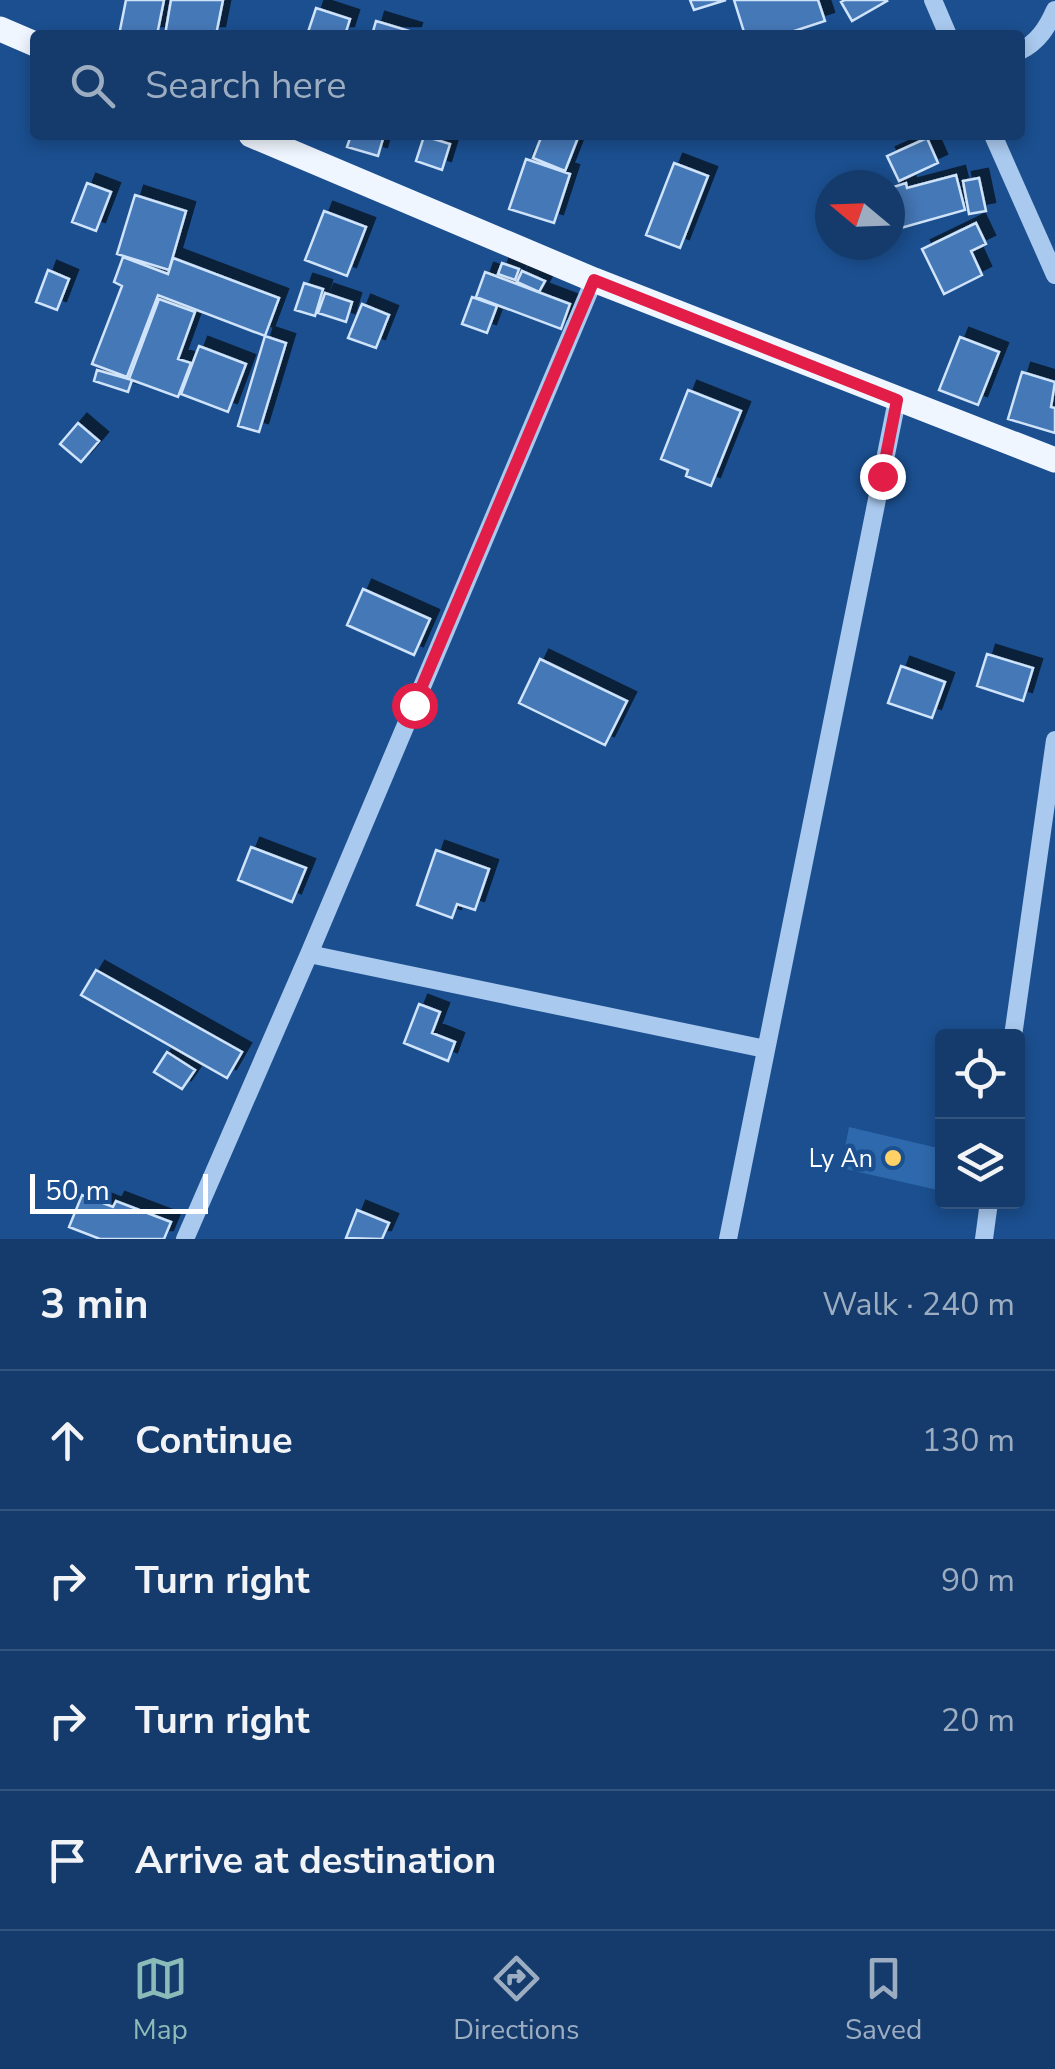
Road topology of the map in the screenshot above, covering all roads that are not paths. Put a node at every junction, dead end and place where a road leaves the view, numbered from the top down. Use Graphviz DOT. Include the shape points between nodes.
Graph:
graph roads {
  1 [pos="933,0"];
  2 [pos="1055,10"];
  3 [pos="0,29"];
  4 [pos="946,30"];
  5 [pos="30,42"];
  6 [pos="1025,48"];
  7 [pos="263,140"];
  8 [pos="995,140"];
  9 [pos="1055,274"];
  10 [pos="594,280"];
  11 [pos="897,400"];
  12 [pos="1055,460"];
  13 [pos="1055,740"];
  14 [pos="309,954"];
  15 [pos="1014,1029"];
  16 [pos="766,1049"];
  17 [pos="988,1209"];
  18 [pos="185,1239"];
  19 [pos="728,1239"];
  20 [pos="984,1239"];
  1 -- 4 [label="street"];
  2 -- 6 [label="street" via="1046,30"];
  3 -- 5 [label="main road"];
  7 -- 10 [label="main road"];
  8 -- 9 [label="street"];
  10 -- 11 [label="main road"];
  10 -- 14 [label="street"];
  11 -- 12 [label="main road"];
  11 -- 16 [label="street"];
  13 -- 15 [label="street"];
  14 -- 16 [label="street"];
  14 -- 18 [label="street"];
  16 -- 19 [label="street"];
  17 -- 20 [label="street"];
}
